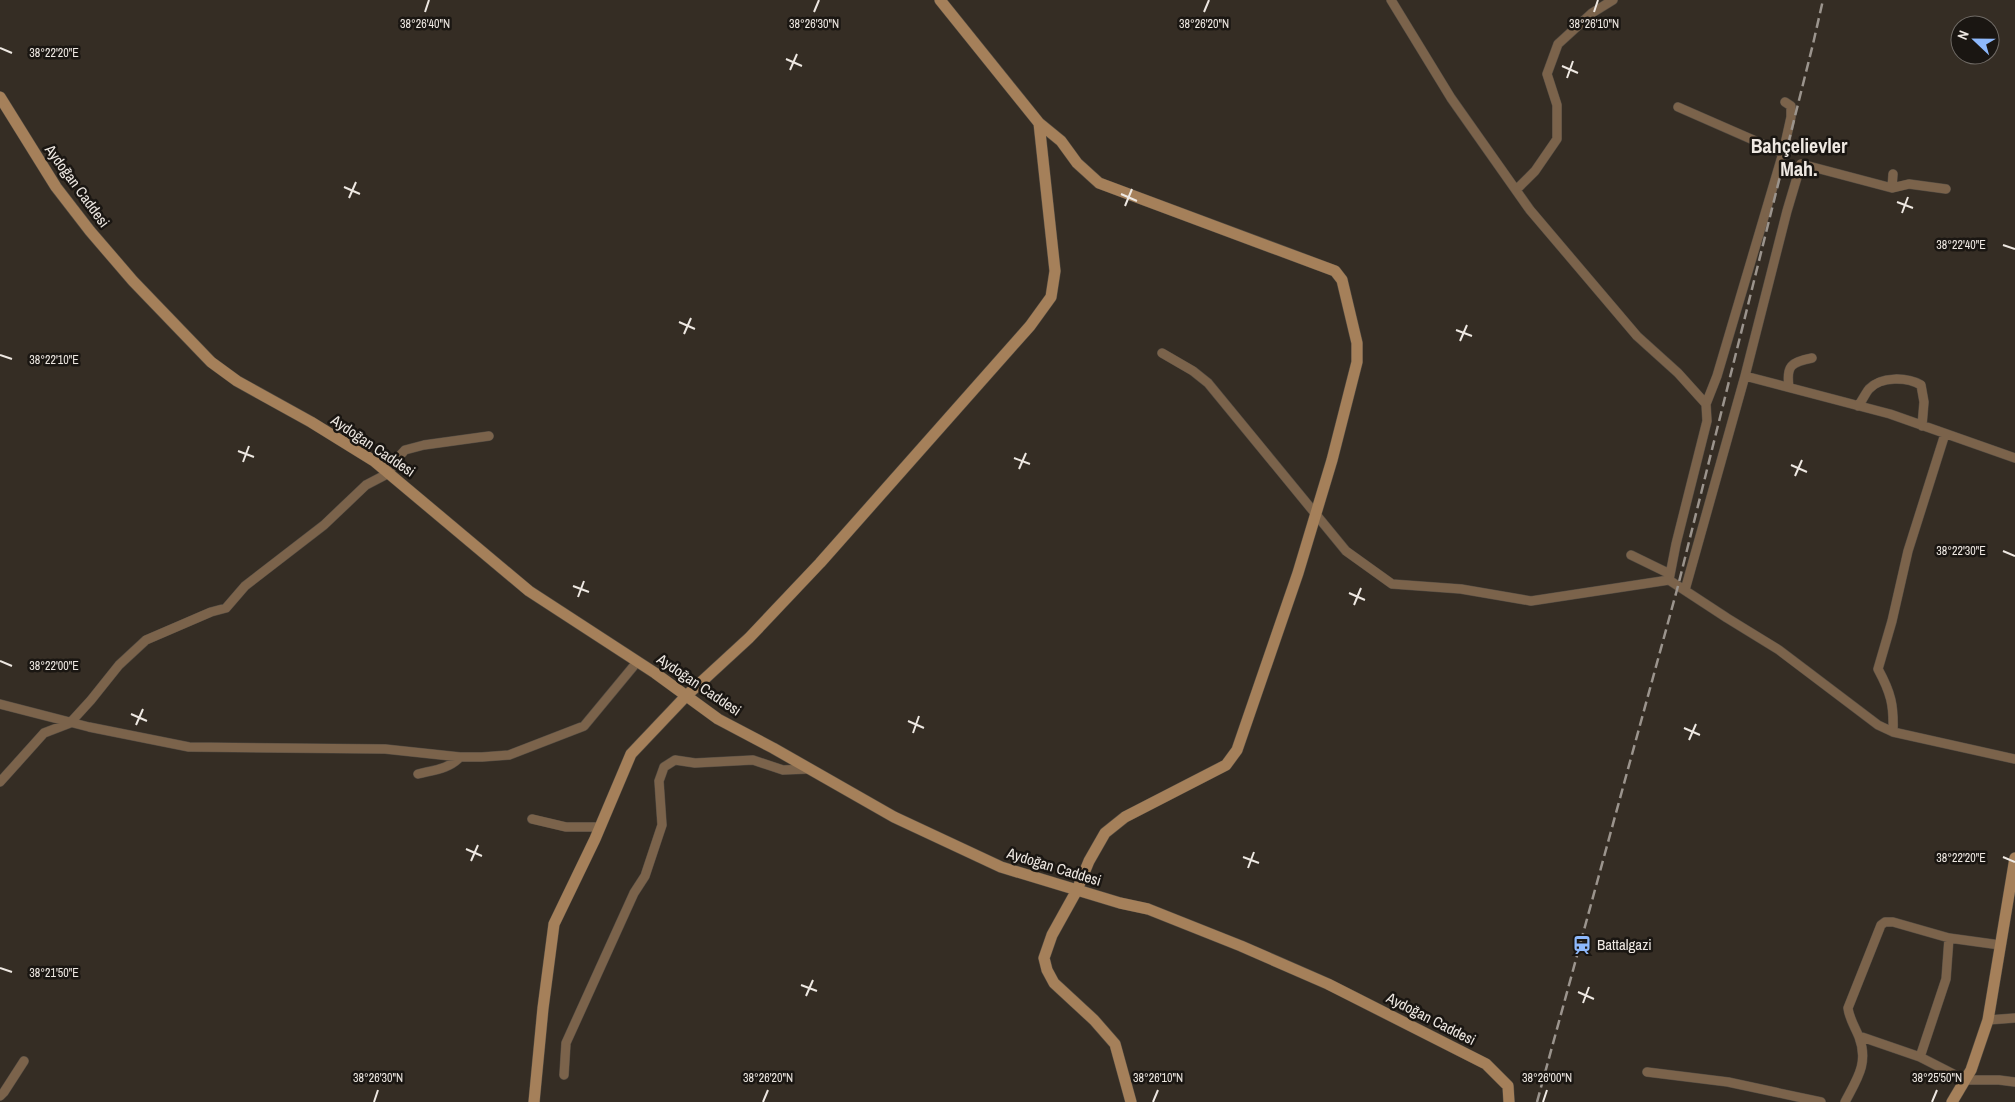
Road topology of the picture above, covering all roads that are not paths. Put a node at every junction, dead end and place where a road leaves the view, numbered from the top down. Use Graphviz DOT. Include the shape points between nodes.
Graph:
graph roads {
  1 [pos="940,0"];
  2 [pos="1391,0"];
  3 [pos="1613,0"];
  4 [pos="0,97"];
  5 [pos="1785,102"];
  6 [pos="1678,107"];
  7 [pos="1040,123"];
  8 [pos="1782,153"];
  9 [pos="1894,174"];
  10 [pos="1892,188"];
  11 [pos="1516,190"];
  12 [pos="1946,190"];
  13 [pos="1162,354"];
  14 [pos="1812,358"];
  15 [pos="1745,376"];
  16 [pos="1789,387"];
  17 [pos="1706,404"];
  18 [pos="1858,406"];
  19 [pos="1922,426"];
  20 [pos="1945,434"];
  21 [pos="489,436"];
  22 [pos="2015,458"];
  23 [pos="389,473"];
  24 [pos="1315,512"];
  25 [pos="1631,555"];
  26 [pos="1670,577"];
  27 [pos="1685,590"];
  28 [pos="638,662"];
  29 [pos="686,696"];
  30 [pos="0,704"];
  31 [pos="70,723"];
  32 [pos="1892,732"];
  33 [pos="460,757"];
  34 [pos="2015,759"];
  35 [pos="808,769"];
  36 [pos="418,774"];
  37 [pos="0,782"];
  38 [pos="532,819"];
  39 [pos="600,827"];
  40 [pos="2015,858"];
  41 [pos="1078,890"];
  42 [pos="2010,910"];
  43 [pos="1949,938"];
  44 [pos="2000,945"];
  45 [pos="2015,1018"];
  46 [pos="1988,1020"];
  47 [pos="1859,1036"];
  48 [pos="1920,1057"];
  49 [pos="24,1061"];
  50 [pos="1647,1072"];
  51 [pos="564,1075"];
  52 [pos="1965,1080"];
  53 [pos="2015,1082"];
  54 [pos="0,1096"];
  55 [pos="534,1102"];
  56 [pos="1131,1102"];
  57 [pos="1509,1102"];
  58 [pos="1821,1102"];
  59 [pos="1845,1102"];
  60 [pos="1952,1102"];
  1 -- 7 [label="street"];
  2 -- 11 [label="street" via="1451,98"];
  3 -- 11 [label="street" via="1592,13 1558,44 1547,74 1557,105 1557,139 1535,171"];
  4 -- 23 [label="street, Aydoğan Caddesi" via="56,187 90,232 211,362 236,381 311,422"];
  5 -- 8 [label="street" via="1791,106 1791,116"];
  6 -- 8 [label="street"];
  7 -- 24 [label="street" via="1099,183 1336,271 1342,280 1357,343 1357,362"];
  7 -- 29 [label="street" via="1055,271 1051,297 1030,326 820,562 748,638"];
  8 -- 17 [label="street"];
  9 -- 10 [label="street"];
  10 -- 12 [label="street" via="1909,184"];
  10 -- 15 [label="street" via="1801,164"];
  11 -- 17 [label="street" via="1636,336 1678,373"];
  13 -- 24 [label="street" via="1208,383"];
  14 -- 16 [label="street" via="1791,365 1787,374"];
  15 -- 16 [label="street"];
  15 -- 27 [label="street"];
  16 -- 18 [label="street"];
  17 -- 26 [label="street" via="1708,421"];
  18 -- 19 [label="street"];
  18 -- 19 [label="street" via="1870,388 1892,379 1912,380 1921,385 1924,402"];
  19 -- 20 [label="street"];
  20 -- 22 [label="street"];
  20 -- 32 [label="street" via="1908,552 1878,669 1894,708"];
  21 -- 23 [label="street" via="405,450"];
  23 -- 28 [label="street, Aydoğan Caddesi" via="529,591"];
  23 -- 31 [label="street" via="366,485 324,525 245,586 226,608 146,640 119,665"];
  24 -- 26 [label="street" via="1346,551 1392,584 1461,589 1531,601"];
  24 -- 41 [label="street" via="1298,573 1237,750 1226,765 1126,817 1106,833"];
  25 -- 26 [label="street"];
  26 -- 27 [label="street"];
  27 -- 32 [label="street" via="1779,650 1878,725"];
  28 -- 29 [label="street, Aydoğan Caddesi"];
  28 -- 33 [label="street" via="584,726 509,755"];
  29 -- 35 [label="street, Aydoğan Caddesi" via="718,719"];
  29 -- 39 [label="street" via="631,754"];
  30 -- 31 [label="street"];
  31 -- 33 [label="street" via="189,747 386,749"];
  31 -- 37 [label="street" via="44,734"];
  32 -- 34 [label="street"];
  33 -- 36 [label="street" via="445,768"];
  35 -- 41 [label="street, Aydoğan Caddesi" via="894,817 1001,868"];
  35 -- 51 [label="street" via="783,770 753,760 696,763 675,760 664,767 659,781 662,825 646,876 634,893 566,1043"];
  38 -- 39 [label="street" via="566,826"];
  39 -- 55 [label="street" via="554,924"];
  40 -- 42 [label="street"];
  41 -- 56 [label="street" via="1052,934 1044,958 1047,970 1054,983 1115,1044"];
  41 -- 57 [label="street, Aydoğan Caddesi" via="1148,909 1328,984 1486,1064 1508,1086"];
  42 -- 44 [label="street"];
  43 -- 44 [label="street"];
  43 -- 47 [label="street" via="1893,922 1881,925 1848,1008"];
  43 -- 48 [label="street" via="1946,979"];
  44 -- 46 [label="street"];
  45 -- 46 [label="street"];
  46 -- 52 [label="street"];
  47 -- 48 [label="street"];
  47 -- 59 [label="street" via="1864,1050 1862,1067"];
  48 -- 52 [label="street"];
  49 -- 54 [label="street"];
  50 -- 58 [label="street" via="1728,1082"];
  52 -- 53 [label="street"];
  52 -- 60 [label="street"];
}
